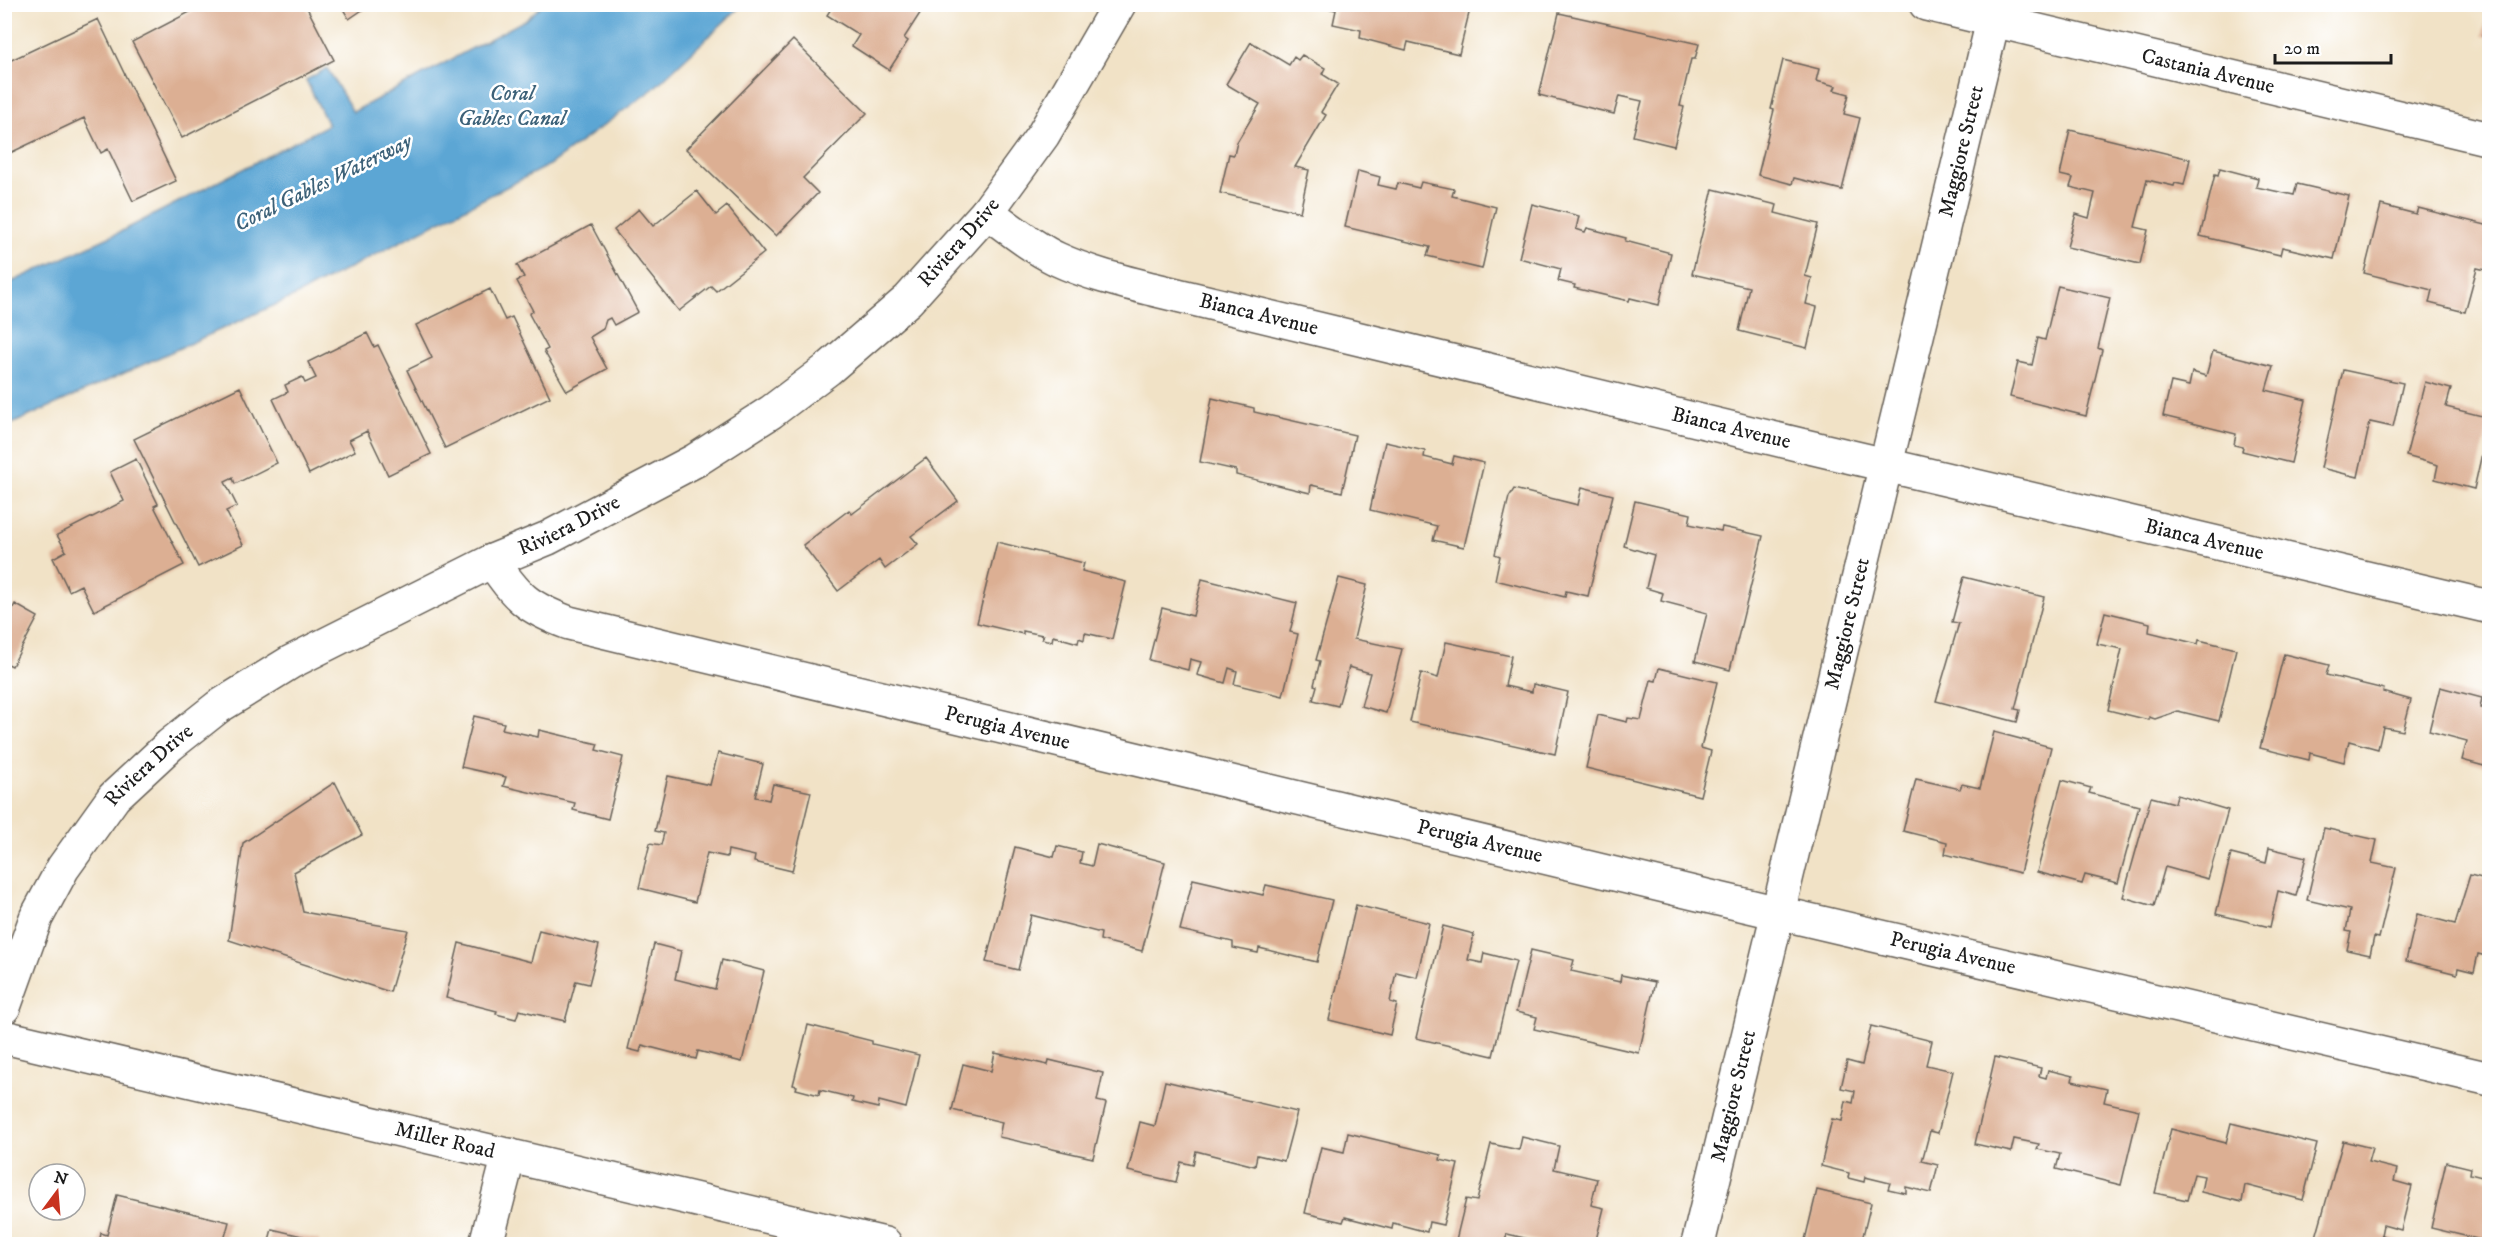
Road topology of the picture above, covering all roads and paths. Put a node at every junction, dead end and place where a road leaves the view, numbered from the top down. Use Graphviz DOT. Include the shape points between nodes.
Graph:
graph roads {
  1 [pos="1119,4"];
  2 [pos="1926,4"];
  3 [pos="1995,13"];
  4 [pos="2490,139"];
  5 [pos="987,212"];
  6 [pos="1887,465"];
  7 [pos="492,561"];
  8 [pos="2490,607"];
  9 [pos="1779,913"];
  10 [pos="4,1007"];
  11 [pos="4,1037"];
  12 [pos="2490,1079"];
  13 [pos="509,1155"];
  14 [pos="486,1245"];
  15 [pos="885,1245"];
  16 [pos="1698,1245"];
  1 -- 5 [label="street, Riviera Drive" via="1043,135"];
  2 -- 3 [label="street, Castania Avenue"];
  3 -- 4 [label="street, Castania Avenue"];
  3 -- 6 [label="street, Maggiore Street"];
  5 -- 6 [label="street, Bianca Avenue" via="1056,259 1122,281"];
  5 -- 7 [label="street, Riviera Drive" via="881,325 771,412 653,484 548,538"];
  6 -- 8 [label="street, Bianca Avenue"];
  6 -- 9 [label="street, Maggiore Street"];
  7 -- 9 [label="street, Perugia Avenue" via="515,594 569,623"];
  7 -- 10 [label="street, Riviera Drive" via="265,677 194,726 136,775 114,797 48,892 26,941"];
  9 -- 12 [label="street, Perugia Avenue"];
  9 -- 16 [label="street, Maggiore Street"];
  11 -- 13 [label="street, Miller Road"];
  13 -- 14 [label="street"];
  13 -- 15 [label="street, Miller Road"];
}
